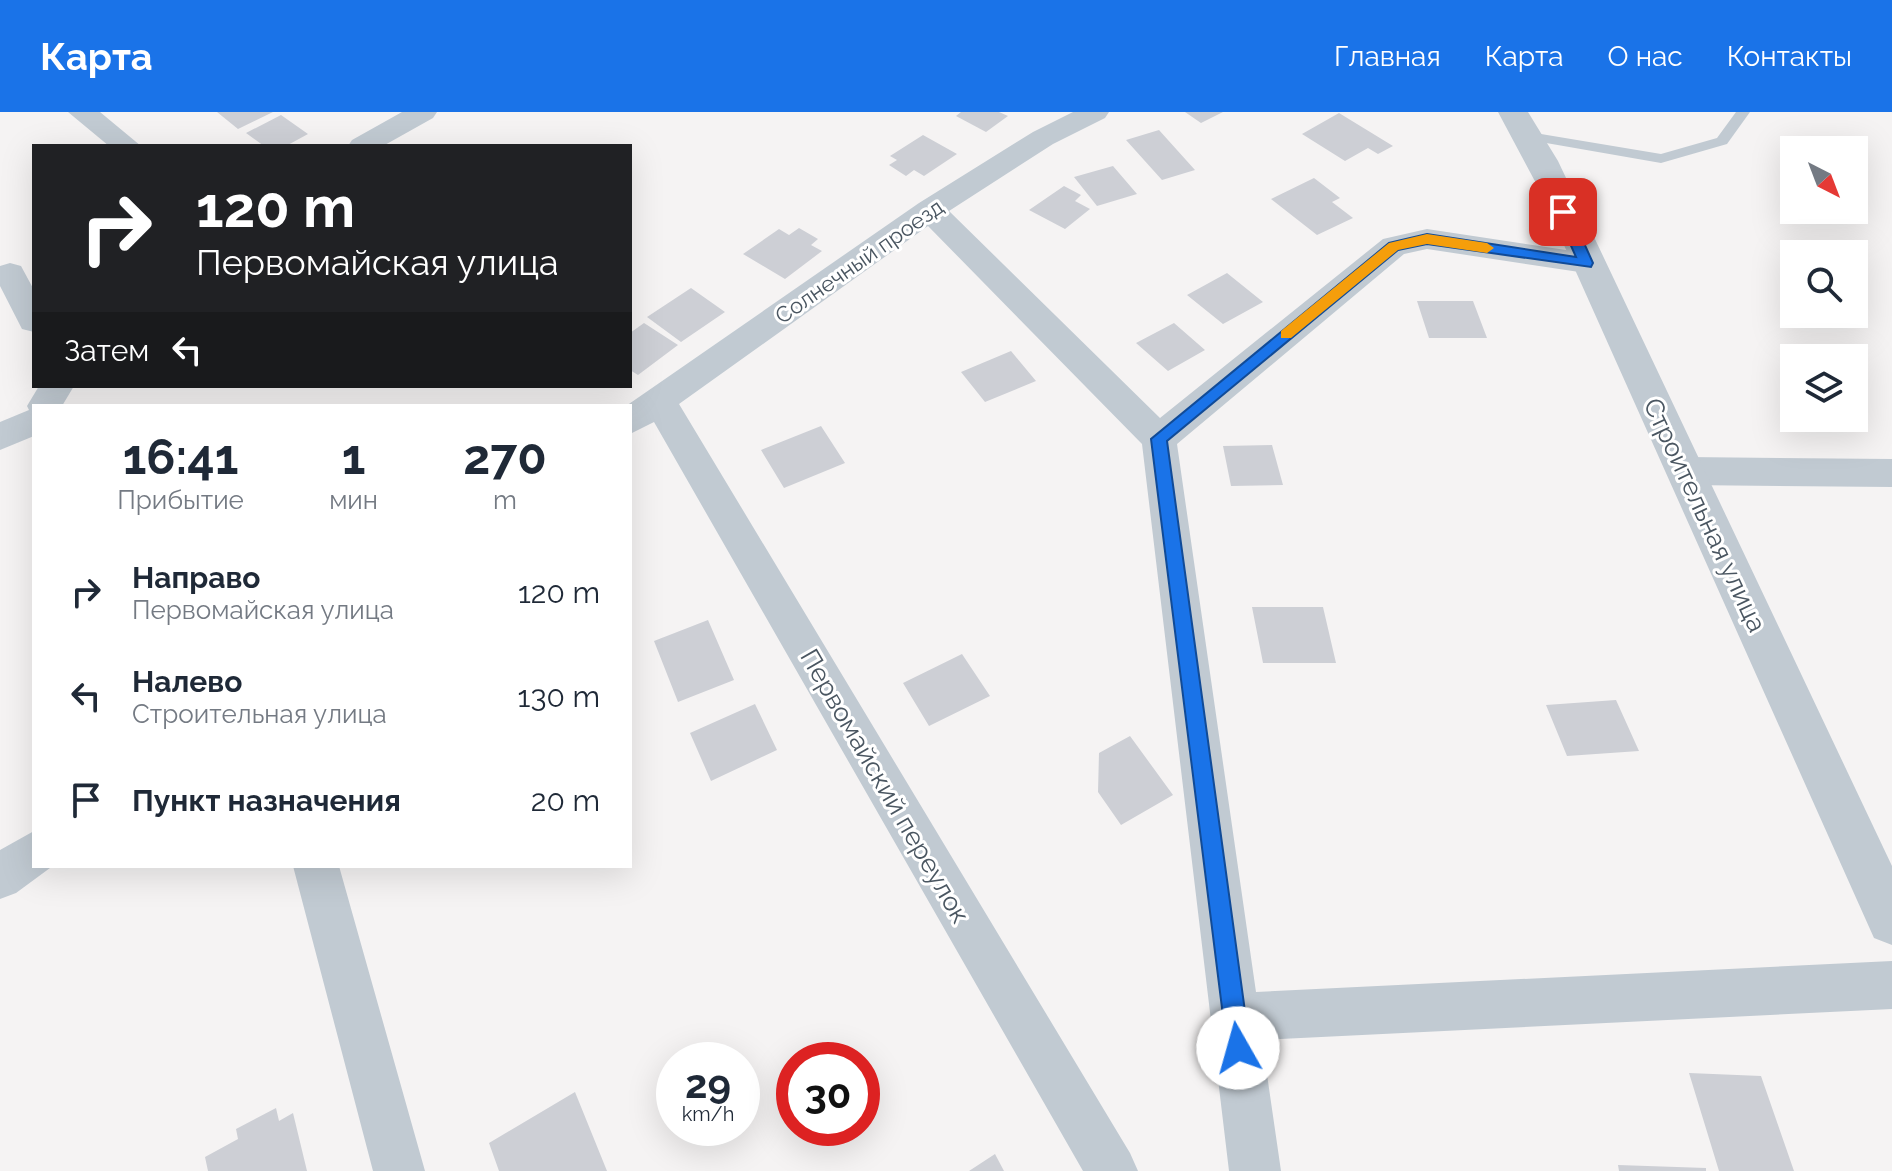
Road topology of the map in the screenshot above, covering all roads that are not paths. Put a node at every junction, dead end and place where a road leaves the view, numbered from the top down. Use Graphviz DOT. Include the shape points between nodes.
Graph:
graph roads {
  1 [pos="82,112"];
  2 [pos="423,112"];
  3 [pos="1095,112"];
  4 [pos="1743,112"];
  5 [pos="1521,124"];
  6 [pos="124,144"];
  7 [pos="366,144"];
  8 [pos="930,210"];
  9 [pos="1586,263"];
  10 [pos="10,274"];
  11 [pos="32,317"];
  12 [pos="644,411"];
  13 [pos="32,422"];
  14 [pos="0,437"];
  15 [pos="1159,439"];
  16 [pos="1686,471"];
  17 [pos="1892,473"];
  18 [pos="32,854"];
  19 [pos="1876,854"];
  20 [pos="317,868"];
  21 [pos="0,877"];
  22 [pos="1892,920"];
  23 [pos="1892,985"];
  24 [pos="1234,1017"];
  25 [pos="399,1171"];
  26 [pos="1112,1171"];
  27 [pos="1255,1171"];
  1 -- 6 [label="street"];
  2 -- 7 [label="street"];
  3 -- 8 [label="street, Солнечный проезд" via="1043,138"];
  4 -- 5 [label="lane" via="1722,141 1661,159"];
  5 -- 9 [label="street, Строительная улица"];
  8 -- 12 [label="street, Солнечный проезд"];
  8 -- 15 [label="street"];
  9 -- 15 [label="street" via="1427,239 1394,246"];
  9 -- 16 [label="street, Строительная улица"];
  10 -- 11 [label="street"];
  12 -- 26 [label="street, Первомайский переулок"];
  13 -- 14 [label="street"];
  15 -- 24 [label="street"];
  16 -- 17 [label="street"];
  16 -- 19 [label="street, Строительная улица"];
  18 -- 21 [label="street"];
  19 -- 22 [label="street, Строительная улица"];
  20 -- 25 [label="street"];
  23 -- 24 [label="street"];
  24 -- 27 [label="street"];
}
